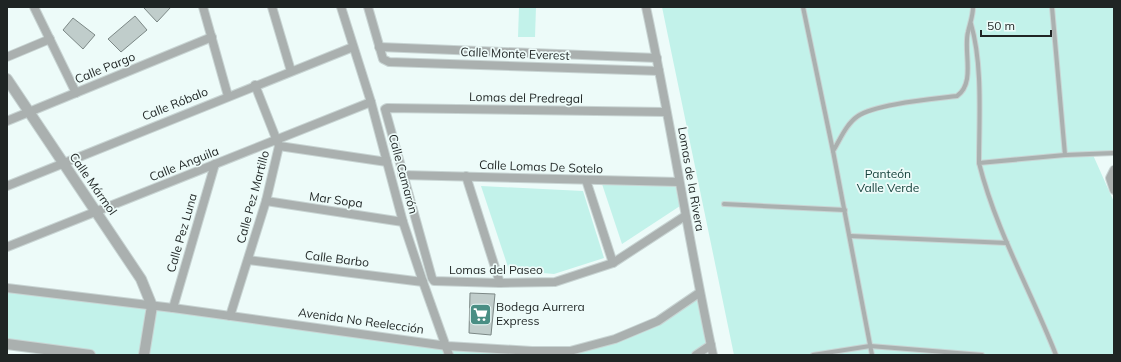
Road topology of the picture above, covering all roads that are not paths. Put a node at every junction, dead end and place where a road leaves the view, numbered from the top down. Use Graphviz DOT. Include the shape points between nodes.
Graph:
graph roads {
  1 [pos="34,7"];
  2 [pos="204,7"];
  3 [pos="272,7"];
  4 [pos="341,7"];
  5 [pos="368,7"];
  6 [pos="646,7"];
  7 [pos="803,7"];
  8 [pos="973,7"];
  9 [pos="1052,7"];
  10 [pos="971,24"];
  11 [pos="212,37"];
  12 [pos="50,39"];
  13 [pos="353,47"];
  14 [pos="379,47"];
  15 [pos="7,57"];
  16 [pos="657,58"];
  17 [pos="291,71"];
  18 [pos="659,71"];
  19 [pos="7,79"];
  20 [pos="255,85"];
  21 [pos="76,93"];
  22 [pos="228,96"];
  23 [pos="371,102"];
  24 [pos="29,112"];
  25 [pos="666,112"];
  26 [pos="7,121"];
  27 [pos="278,143"];
  28 [pos="833,151"];
  29 [pos="1114,153"];
  30 [pos="1065,155"];
  31 [pos="62,162"];
  32 [pos="387,162"];
  33 [pos="979,163"];
  34 [pos="215,164"];
  35 [pos="1112,172"];
  36 [pos="402,175"];
  37 [pos="466,176"];
  38 [pos="586,180"];
  39 [pos="679,182"];
  40 [pos="7,186"];
  41 [pos="1114,190"];
  42 [pos="266,201"];
  43 [pos="724,204"];
  44 [pos="845,210"];
  45 [pos="97,212"];
  46 [pos="685,216"];
  47 [pos="404,222"];
  48 [pos="850,236"];
  49 [pos="1006,243"];
  50 [pos="7,247"];
  51 [pos="248,260"];
  52 [pos="613,263"];
  53 [pos="423,282"];
  54 [pos="500,283"];
  55 [pos="7,288"];
  56 [pos="700,293"];
  57 [pos="152,306"];
  58 [pos="173,308"];
  59 [pos="230,316"];
  60 [pos="7,344"];
  61 [pos="711,345"];
  62 [pos="447,346"];
  63 [pos="870,346"];
  64 [pos="90,355"];
  65 [pos="144,355"];
  66 [pos="449,355"];
  67 [pos="696,355"];
  68 [pos="713,355"];
  69 [pos="813,355"];
  70 [pos="872,355"];
  71 [pos="982,355"];
  72 [pos="1056,355"];
  1 -- 12 [label="street"];
  2 -- 11 [label="street"];
  3 -- 17 [label="street"];
  4 -- 13 [label="street, Calle Camarón"];
  5 -- 14 [label="street, Calle Monte Everest"];
  6 -- 16 [label="street, Lomas de la Rivera"];
  7 -- 28 [label="lane"];
  8 -- 10 [label="lane"];
  9 -- 30 [label="lane"];
  10 -- 28 [label="lane" via="967,42 967,78 962,92 957,96 882,107 858,116"];
  10 -- 33 [label="lane" via="975,38 980,99"];
  11 -- 21 [label="street, Calle Pargo"];
  11 -- 22 [label="street"];
  12 -- 15 [label="street"];
  12 -- 21 [label="street"];
  13 -- 17 [label="street, Calle Róbalo"];
  13 -- 23 [label="street, Calle Camarón"];
  14 -- 16 [label="street, Calle Monte Everest"];
  14 -- 18 [label="street, Calle Monte Everest" via="383,59 389,62"];
  16 -- 18 [label="street, Lomas de la Rivera"];
  17 -- 20 [label="street, Calle Róbalo"];
  18 -- 25 [label="street, Lomas de la Rivera"];
  19 -- 24 [label="street, Calle Mármol"];
  20 -- 22 [label="street, Calle Róbalo"];
  20 -- 27 [label="street, Calle Pez Martillo"];
  21 -- 24 [label="street, Calle Pargo"];
  22 -- 31 [label="street, Calle Róbalo"];
  23 -- 27 [label="street, Calle Anguila"];
  23 -- 32 [label="street, Calle Camarón"];
  24 -- 26 [label="street, Calle Pargo"];
  24 -- 31 [label="street, Calle Mármol"];
  25 -- 36 [label="street, Lomas del Predregal" via="387,108 385,110"];
  25 -- 39 [label="street, Lomas de la Rivera"];
  27 -- 32 [label="street"];
  27 -- 34 [label="street, Calle Anguila"];
  27 -- 42 [label="street, Calle Pez Martillo"];
  28 -- 44 [label="lane"];
  29 -- 30 [label="lane"];
  30 -- 33 [label="lane"];
  31 -- 40 [label="street, Calle Róbalo"];
  31 -- 45 [label="street, Calle Mármol"];
  32 -- 47 [label="street, Calle Camarón"];
  33 -- 49 [label="lane" via="988,197"];
  34 -- 45 [label="street, Calle Anguila"];
  34 -- 58 [label="street, Calle Pez Luna"];
  35 -- 41 [label="street" via="1110,178"];
  36 -- 37 [label="street, Calle Lomas De Sotelo"];
  36 -- 54 [label="street, Lomas del Paseo" via="434,281"];
  37 -- 38 [label="street, Calle Lomas De Sotelo"];
  37 -- 54 [label="street"];
  38 -- 39 [label="street, Calle Lomas De Sotelo"];
  38 -- 52 [label="street"];
  39 -- 46 [label="street, Lomas de la Rivera"];
  42 -- 47 [label="street, Mar Sopa"];
  42 -- 51 [label="street, Calle Pez Martillo"];
  43 -- 44 [label="lane"];
  44 -- 48 [label="lane"];
  45 -- 50 [label="street, Calle Anguila"];
  45 -- 57 [label="street, Calle Mármol" via="141,279"];
  46 -- 52 [label="street, Lomas del Paseo"];
  46 -- 56 [label="street, Lomas de la Rivera"];
  47 -- 53 [label="street, Calle Camarón"];
  48 -- 49 [label="lane"];
  48 -- 63 [label="lane"];
  49 -- 72 [label="lane" via="1039,311"];
  51 -- 53 [label="street, Calle Barbo"];
  51 -- 59 [label="street, Calle Pez Martillo"];
  52 -- 54 [label="street, Lomas del Paseo" via="555,282"];
  53 -- 62 [label="street, Calle Camarón"];
  55 -- 57 [label="street, Avenida No Reelección"];
  56 -- 61 [label="street, Lomas de la Rivera"];
  56 -- 62 [label="street, Avenida No Reelección" via="658,321 615,339 570,351"];
  57 -- 58 [label="street, Avenida No Reelección"];
  57 -- 65 [label="street"];
  58 -- 59 [label="street, Avenida No Reelección"];
  59 -- 62 [label="street, Avenida No Reelección"];
  60 -- 64 [label="street"];
  61 -- 67 [label="street"];
  61 -- 68 [label="street, Lomas de la Rivera"];
  62 -- 66 [label="street, Calle Camarón"];
  63 -- 69 [label="lane"];
  63 -- 70 [label="lane"];
  63 -- 71 [label="lane"];
}
